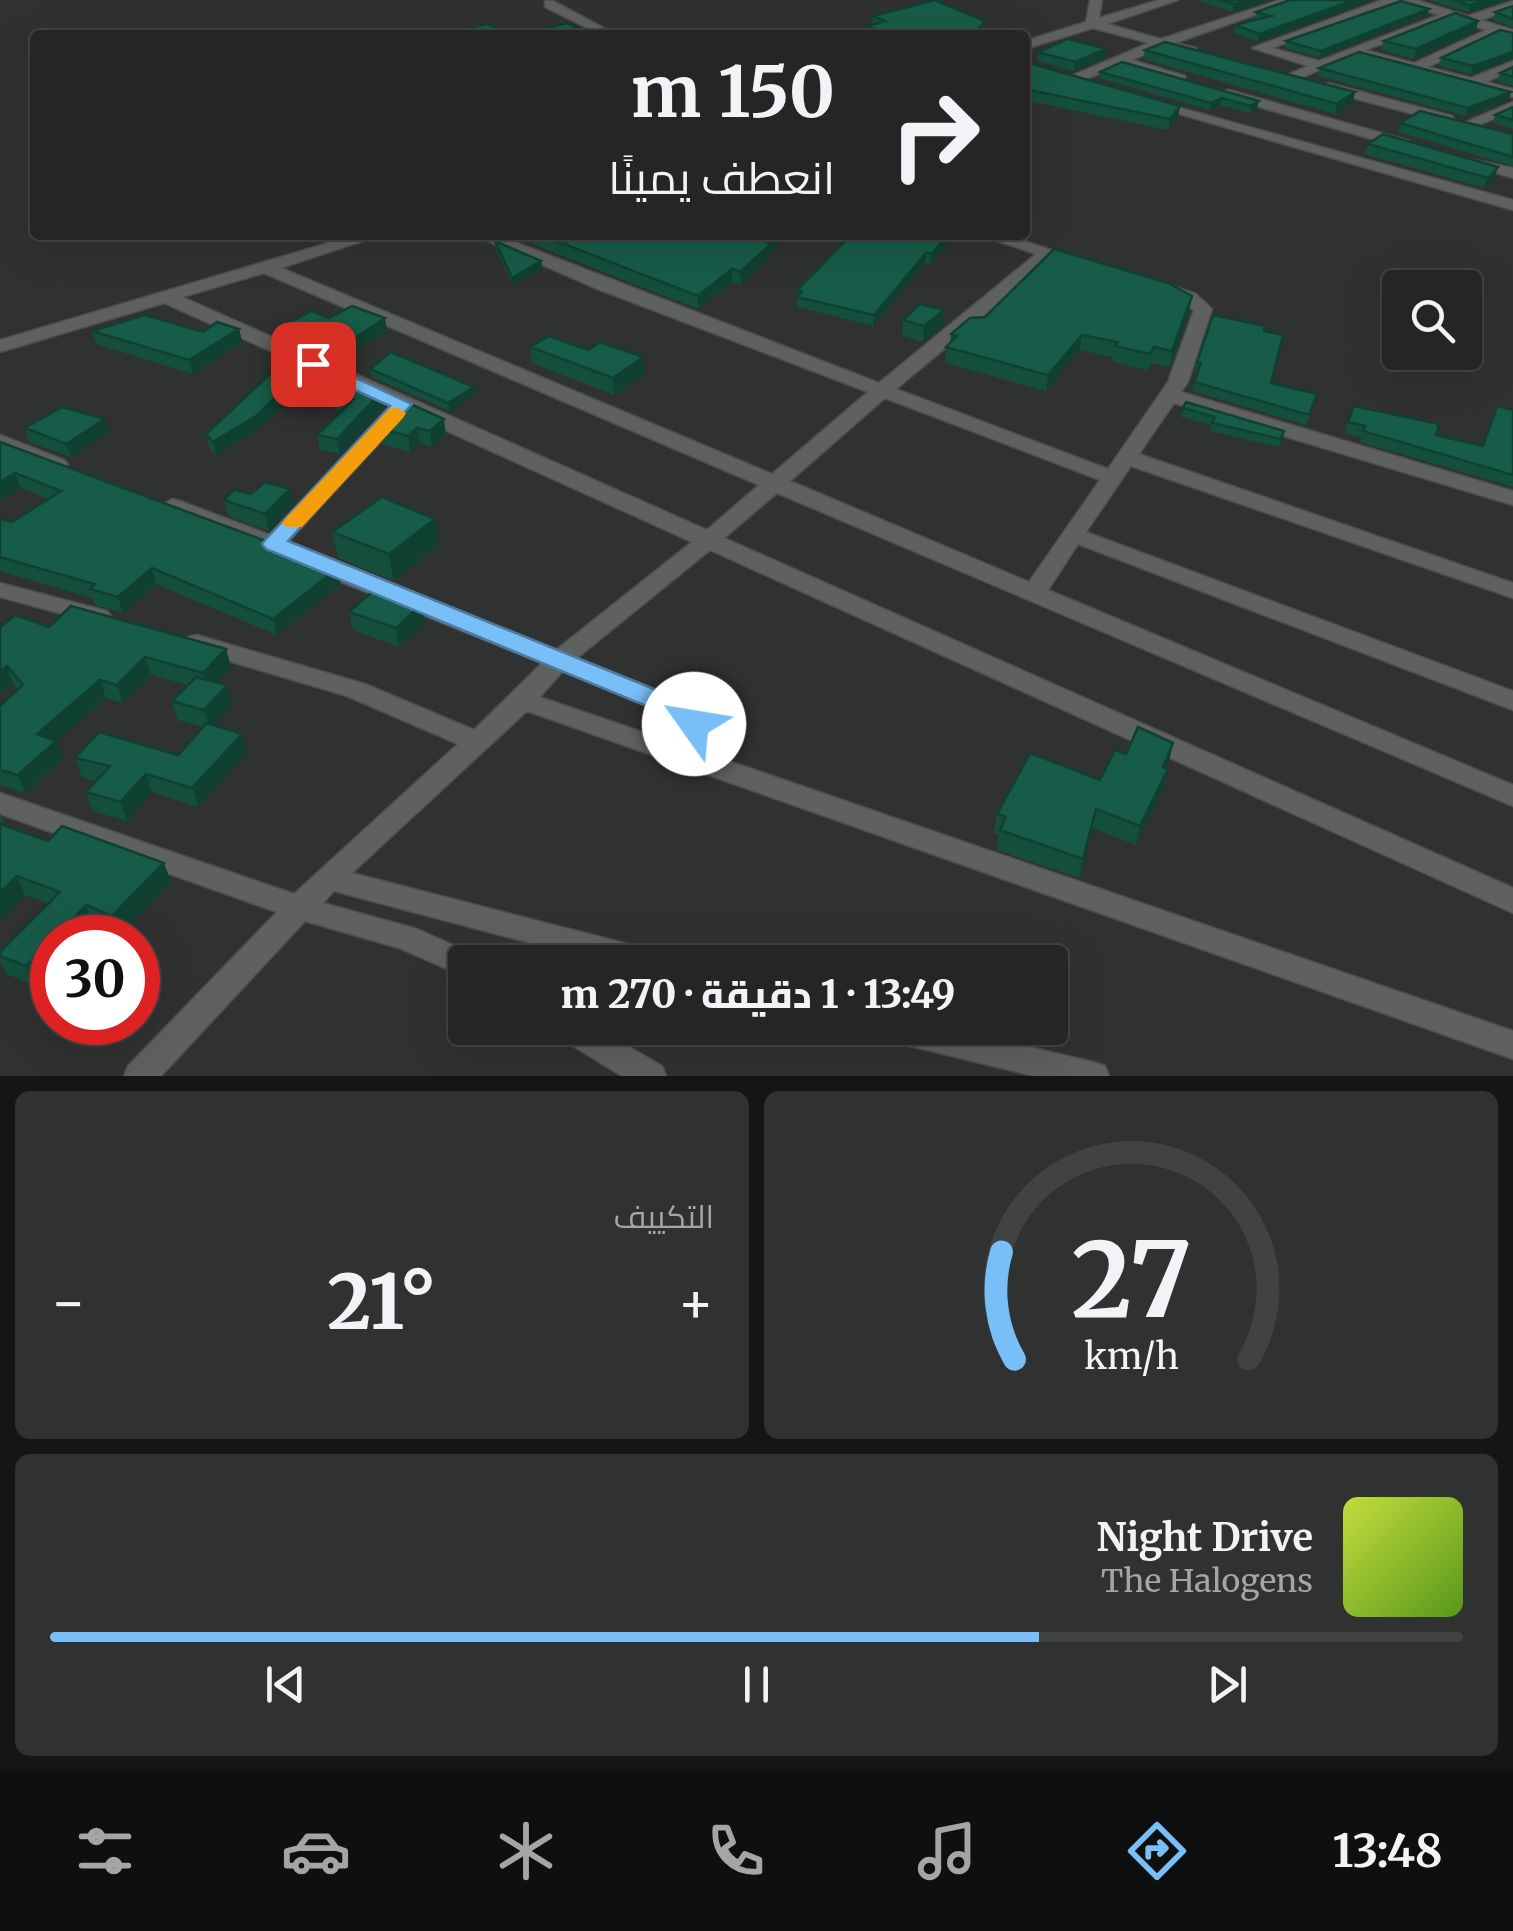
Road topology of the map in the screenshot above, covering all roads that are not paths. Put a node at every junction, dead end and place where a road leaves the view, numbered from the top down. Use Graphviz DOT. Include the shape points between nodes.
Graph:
graph roads {
  1 [pos="1096,0"];
  2 [pos="1172,0"];
  3 [pos="1292,0"];
  4 [pos="1394,0"];
  5 [pos="1403,0"];
  6 [pos="1505,0"];
  7 [pos="549,4"];
  8 [pos="1513,4"];
  9 [pos="1451,15"];
  10 [pos="1468,20"];
  11 [pos="1092,24"];
  12 [pos="1498,29"];
  13 [pos="601,30"];
  14 [pos="1513,34"];
  15 [pos="1161,42"];
  16 [pos="1030,43"];
  17 [pos="1351,50"];
  18 [pos="1121,62"];
  19 [pos="1320,65"];
  20 [pos="1513,65"];
  21 [pos="1418,66"];
  22 [pos="1276,74"];
  23 [pos="1174,78"];
  24 [pos="1292,78"];
  25 [pos="1190,82"];
  26 [pos="1473,82"];
  27 [pos="1106,88"];
  28 [pos="1207,88"];
  29 [pos="1513,93"];
  30 [pos="1513,106"];
  31 [pos="1466,124"];
  32 [pos="1497,133"];
  33 [pos="1424,149"];
  34 [pos="1458,158"];
  35 [pos="1513,173"];
  36 [pos="1513,206"];
  37 [pos="356,240"];
  38 [pos="494,240"];
  39 [pos="1006,240"];
  40 [pos="1049,252"];
  41 [pos="1087,264"];
  42 [pos="264,267"];
  43 [pos="1141,281"];
  44 [pos="166,297"];
  45 [pos="0,346"];
  46 [pos="882,390"];
  47 [pos="1169,394"];
  48 [pos="402,404"];
  49 [pos="0,441"];
  50 [pos="1126,457"];
  51 [pos="80,472"];
  52 [pos="1112,478"];
  53 [pos="772,484"];
  54 [pos="150,498"];
  55 [pos="1513,498"];
  56 [pos="1074,534"];
  57 [pos="710,539"];
  58 [pos="274,544"];
  59 [pos="0,590"];
  60 [pos="1513,591"];
  61 [pos="1032,595"];
  62 [pos="123,622"];
  63 [pos="176,637"];
  64 [pos="559,660"];
  65 [pos="523,700"];
  66 [pos="1513,701"];
  67 [pos="476,741"];
  68 [pos="678,754"];
  69 [pos="1513,796"];
  70 [pos="0,803"];
  71 [pos="328,878"];
  72 [pos="1513,901"];
  73 [pos="299,908"];
  74 [pos="582,945"];
  75 [pos="448,957"];
  76 [pos="599,1045"];
  77 [pos="960,1045"];
  78 [pos="1513,1045"];
  79 [pos="979,1050"];
  80 [pos="140,1076"];
  81 [pos="650,1076"];
  82 [pos="1020,1076"];
  83 [pos="1092,1076"];
  1 -- 11 [label="street"];
  2 -- 11 [label="street"];
  3 -- 15 [label="street"];
  4 -- 19 [label="street" via="1260,48"];
  5 -- 9 [label="street"];
  6 -- 8 [label="street"];
  7 -- 13 [label="street"];
  8 -- 10 [label="street"];
  9 -- 10 [label="street"];
  9 -- 17 [label="street"];
  10 -- 12 [label="street"];
  11 -- 15 [label="street"];
  11 -- 16 [label="street"];
  12 -- 14 [label="street"];
  12 -- 21 [label="street"];
  15 -- 18 [label="street"];
  15 -- 23 [label="street" via="1205,60"];
  17 -- 19 [label="street"];
  17 -- 21 [label="street"];
  18 -- 23 [label="street"];
  18 -- 27 [label="street" via="1066,77"];
  19 -- 24 [label="street"];
  20 -- 26 [label="street"];
  21 -- 26 [label="street"];
  22 -- 24 [label="street"];
  23 -- 25 [label="street"];
  23 -- 36 [label="street" via="1138,97"];
  24 -- 31 [label="street"];
  26 -- 29 [label="street"];
  28 -- 33 [label="street"];
  30 -- 31 [label="street"];
  31 -- 32 [label="street"];
  34 -- 35 [label="street"];
  37 -- 42 [label="street"];
  38 -- 46 [label="street"];
  39 -- 40 [label="street"];
  40 -- 41 [label="street"];
  40 -- 46 [label="street"];
  42 -- 44 [label="street"];
  42 -- 53 [label="street"];
  43 -- 47 [label="street" via="1190,298 1203,310"];
  44 -- 45 [label="street"];
  44 -- 48 [label="street"];
  46 -- 52 [label="street"];
  46 -- 53 [label="street"];
  47 -- 50 [label="street"];
  47 -- 55 [label="street"];
  48 -- 57 [label="street"];
  48 -- 58 [label="street"];
  49 -- 51 [label="street"];
  50 -- 52 [label="street"];
  50 -- 60 [label="street"];
  52 -- 56 [label="street"];
  53 -- 57 [label="street"];
  53 -- 61 [label="street"];
  54 -- 58 [label="street"];
  56 -- 61 [label="street"];
  56 -- 66 [label="street"];
  57 -- 64 [label="street"];
  57 -- 72 [label="street"];
  58 -- 64 [label="street"];
  59 -- 62 [label="street"];
  61 -- 69 [label="street"];
  63 -- 67 [label="street" via="356,690"];
  64 -- 65 [label="street"];
  64 -- 68 [label="street" via="691,714 694,724"];
  65 -- 67 [label="street"];
  65 -- 68 [label="street"];
  67 -- 71 [label="street"];
  68 -- 78 [label="street"];
  70 -- 73 [label="street"];
  71 -- 73 [label="street"];
  71 -- 74 [label="street"];
  73 -- 75 [label="street"];
  73 -- 80 [label="street"];
  76 -- 81 [label="street"];
  77 -- 79 [label="street"];
  79 -- 82 [label="street"];
  79 -- 83 [label="street"];
}
